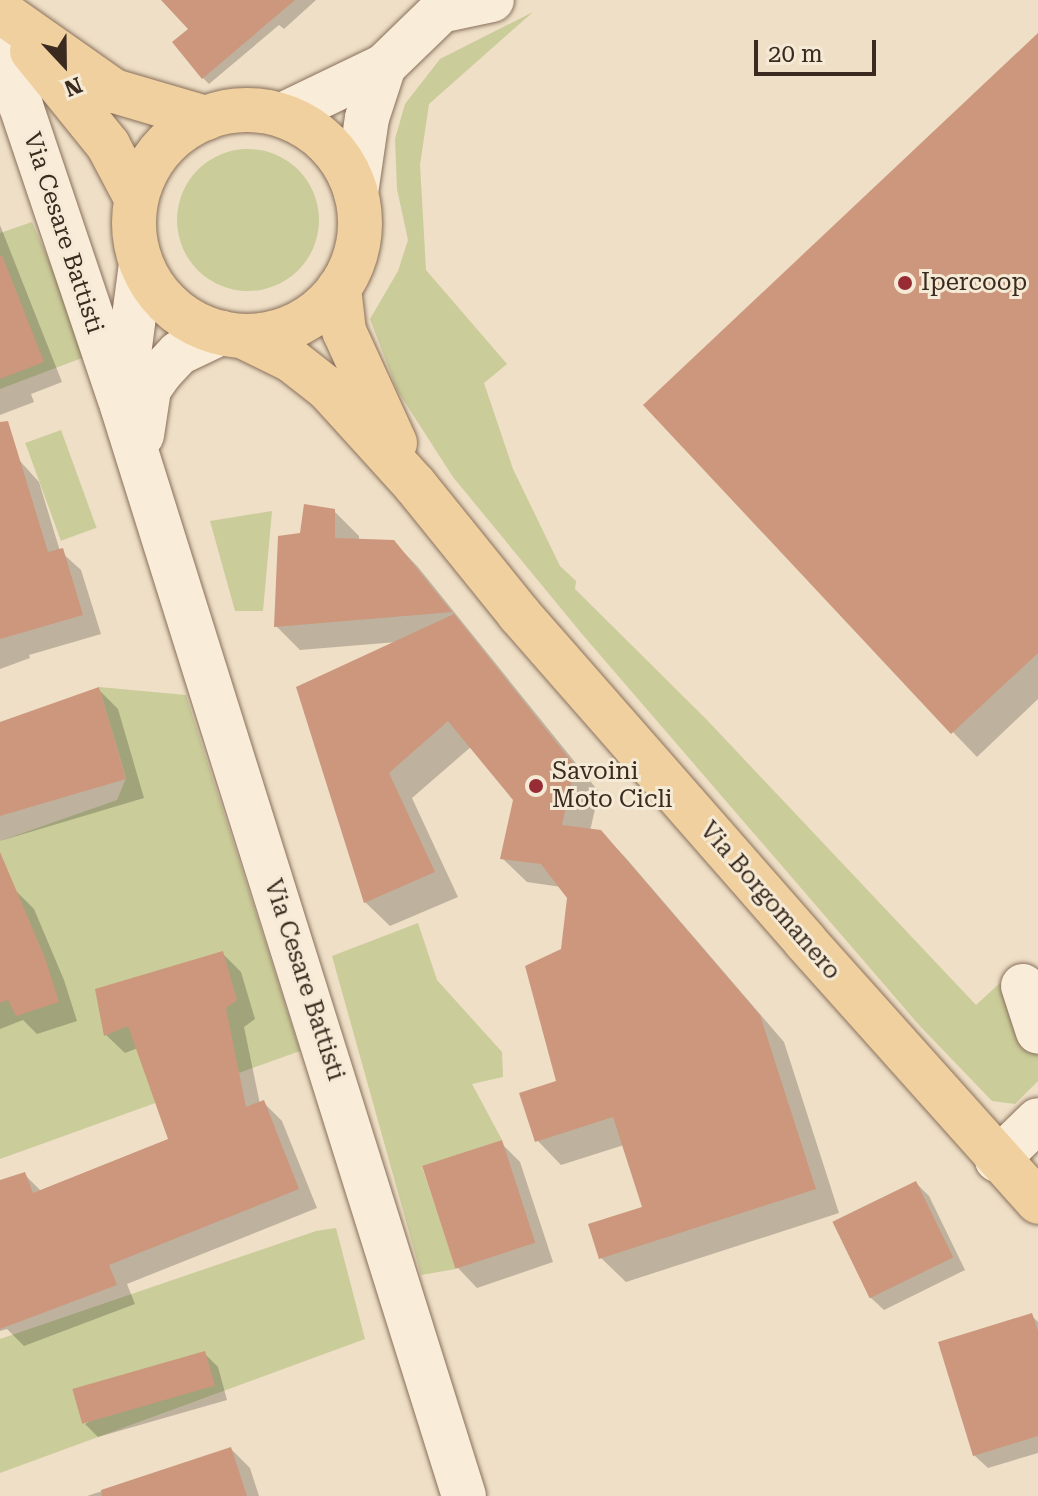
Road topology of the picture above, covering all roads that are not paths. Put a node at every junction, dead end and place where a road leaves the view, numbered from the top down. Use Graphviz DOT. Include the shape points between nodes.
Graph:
graph roads {
  1 [pos="492,0"];
  2 [pos="446,6"];
  3 [pos="0,12"];
  4 [pos="384,66"];
  5 [pos="282,115"];
  6 [pos="206,118"];
  7 [pos="356,193"];
  8 [pos="136,198"];
  9 [pos="141,264"];
  10 [pos="339,288"];
  11 [pos="232,334"];
  12 [pos="122,406"];
  13 [pos="141,466"];
  14 [pos="415,485"];
  15 [pos="1023,986"];
  16 [pos="1038,1032"];
  17 [pos="1038,1120"];
  18 [pos="997,1160"];
  19 [pos="1038,1202"];
  20 [pos="464,1496"];
  1 -- 2 [label="street"];
  2 -- 4 [label="street"];
  3 -- 6 [label="main road" via="114,91"];
  3 -- 8 [label="main road" via="108,145"];
  3 -- 12 [label="street, Via Cesare Battisti" via="21,106"];
  4 -- 5 [label="street"];
  4 -- 7 [label="street" via="367,118"];
  5 -- 6 [label="main road" via="240,110"];
  5 -- 7 [label="main road" via="330,146"];
  6 -- 8 [label="main road" via="178,132 162,148"];
  7 -- 10 [label="main road" via="357,248"];
  8 -- 9 [label="main road" via="134,230"];
  9 -- 11 [label="main road" via="172,307 201,326"];
  9 -- 12 [label="street, Via Cesare Battisti"];
  10 -- 11 [label="main road" via="307,319 277,331"];
  10 -- 14 [label="main road, Via Borgomanero" via="344,331"];
  11 -- 13 [label="street, Via Cesare Battisti" via="179,353 149,389 142,415"];
  11 -- 14 [label="main road, Via Borgomanero" via="291,360 328,389"];
  12 -- 13 [label="street, Via Cesare Battisti"];
  13 -- 20 [label="street, Via Cesare Battisti"];
  14 -- 18 [label="main road, Via Borgomanero" via="519,614"];
  15 -- 16 [label="street"];
  17 -- 18 [label="street"];
  18 -- 19 [label="main road, Via Borgomanero"];
}
